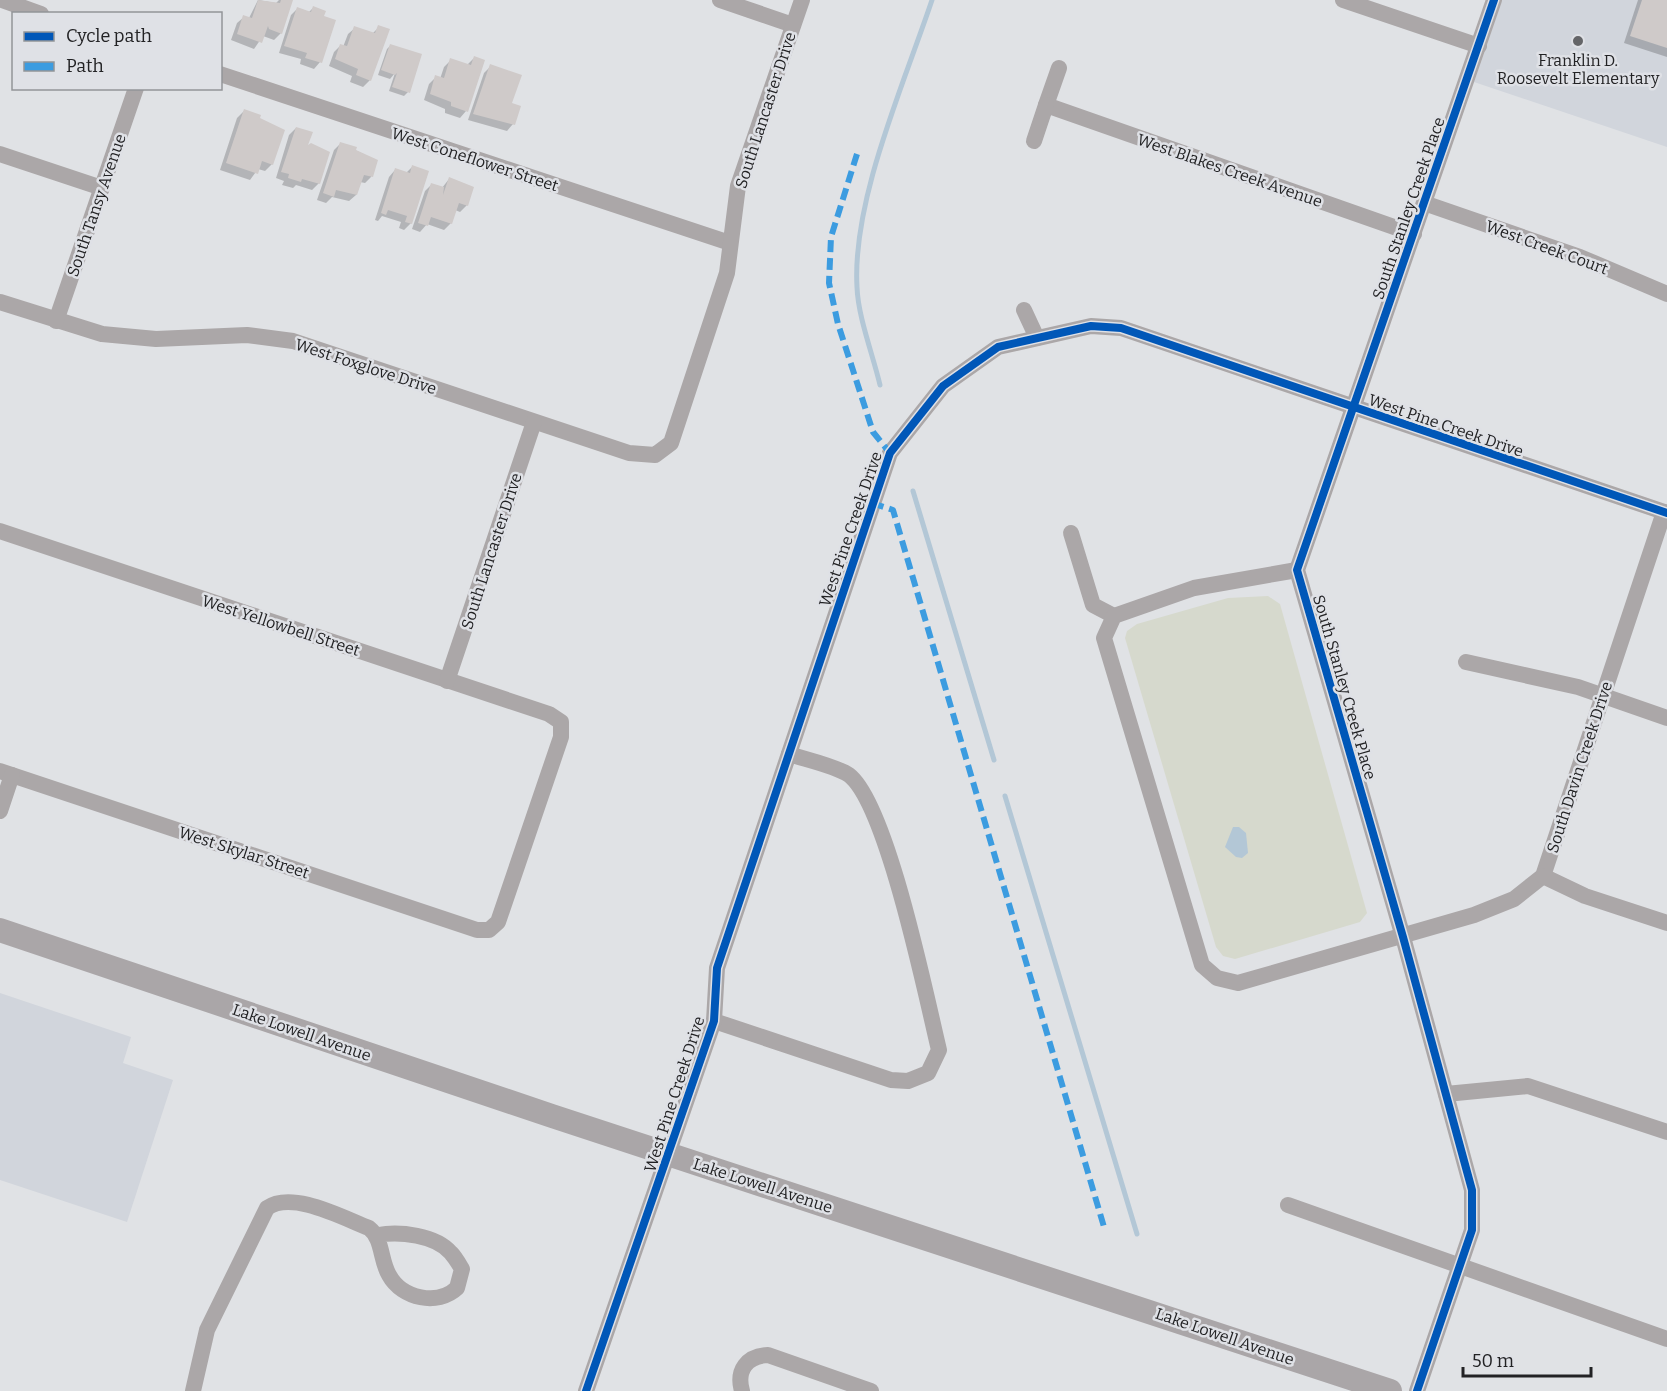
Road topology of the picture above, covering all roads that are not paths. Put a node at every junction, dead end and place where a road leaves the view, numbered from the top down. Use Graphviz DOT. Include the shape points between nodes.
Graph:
graph roads {
  1 [pos="2,0"];
  2 [pos="720,0"];
  3 [pos="802,0"];
  4 [pos="1343,0"];
  5 [pos="1494,0"];
  6 [pos="35,12"];
  7 [pos="793,25"];
  8 [pos="1479,46"];
  9 [pos="1059,68"];
  10 [pos="222,75"];
  11 [pos="135,90"];
  12 [pos="1046,105"];
  13 [pos="1034,141"];
  14 [pos="0,154"];
  15 [pos="102,188"];
  16 [pos="1424,203"];
  17 [pos="1414,234"];
  18 [pos="730,243"];
  19 [pos="1667,294"];
  20 [pos="0,302"];
  21 [pos="1024,310"];
  22 [pos="56,321"];
  23 [pos="1037,338"];
  24 [pos="1353,408"];
  25 [pos="534,422"];
  26 [pos="655,455"];
  27 [pos="1666,512"];
  28 [pos="0,531"];
  29 [pos="1071,533"];
  30 [pos="1298,570"];
  31 [pos="1114,616"];
  32 [pos="1466,662"];
  33 [pos="447,681"];
  34 [pos="1603,695"];
  35 [pos="1667,718"];
  36 [pos="789,754"];
  37 [pos="6,773"];
  38 [pos="0,811"];
  39 [pos="1543,876"];
  40 [pos="1667,923"];
  41 [pos="0,930"];
  42 [pos="489,930"];
  43 [pos="1403,937"];
  44 [pos="714,1021"];
  45 [pos="1446,1094"];
  46 [pos="1667,1132"];
  47 [pos="669,1154"];
  48 [pos="1288,1205"];
  49 [pos="378,1235"];
  50 [pos="1460,1267"];
  51 [pos="1667,1339"];
  52 [pos="831,1385"];
  53 [pos="193,1391"];
  54 [pos="586,1391"];
  55 [pos="742,1391"];
  56 [pos="871,1391"];
  57 [pos="1390,1391"];
  58 [pos="1417,1391"];
  1 -- 6 [label="street"];
  2 -- 7 [label="street"];
  3 -- 7 [label="street, South Lancaster Drive"];
  4 -- 8 [label="street"];
  5 -- 8 [label="street, South Stanley Creek Place"];
  7 -- 18 [label="street, South Lancaster Drive" via="738,186"];
  8 -- 16 [label="street, South Stanley Creek Place"];
  9 -- 12 [label="street"];
  10 -- 18 [label="street, West Coneflower Street"];
  11 -- 15 [label="street, South Tansy Avenue"];
  12 -- 13 [label="street"];
  12 -- 17 [label="street, West Blakes Creek Avenue"];
  14 -- 15 [label="street"];
  15 -- 22 [label="street, South Tansy Avenue"];
  16 -- 17 [label="street, South Stanley Creek Place"];
  16 -- 19 [label="street, West Creek Court" via="1580,257"];
  17 -- 24 [label="street, South Stanley Creek Place"];
  18 -- 26 [label="street, South Lancaster Drive" via="727,273 671,442"];
  20 -- 22 [label="street, West Foxglove Drive"];
  21 -- 23 [label="street"];
  22 -- 25 [label="street, West Foxglove Drive" via="102,334 156,339 247,335 293,341"];
  23 -- 24 [label="street, West Pine Creek Drive" via="1091,326 1120,328"];
  23 -- 36 [label="street, West Pine Creek Drive" via="998,347 943,386 890,453"];
  24 -- 27 [label="street, West Pine Creek Drive"];
  24 -- 30 [label="street, South Stanley Creek Place"];
  25 -- 26 [label="street, West Foxglove Drive" via="629,453"];
  25 -- 33 [label="street, South Lancaster Drive"];
  27 -- 34 [label="street, South Davin Creek Drive"];
  28 -- 33 [label="street, West Yellowbell Street"];
  29 -- 31 [label="street" via="1093,605"];
  30 -- 31 [label="street" via="1194,588"];
  30 -- 43 [label="street, South Stanley Creek Place"];
  31 -- 43 [label="street" via="1104,638 1202,965 1217,978 1238,983"];
  32 -- 34 [label="street"];
  33 -- 42 [label="street, West Yellowbell Street" via="549,714 561,722 561,737 498,922"];
  34 -- 35 [label="street"];
  34 -- 39 [label="street, South Davin Creek Drive"];
  36 -- 44 [label="street, West Pine Creek Drive" via="717,968"];
  36 -- 44 [label="street, West Pine Creek Drive" via="848,774 864,791 886,845 939,1050 928,1073 908,1081 891,1080"];
  37 -- 38 [label="street"];
  37 -- 42 [label="street, West Skylar Street" via="477,930"];
  39 -- 40 [label="street" via="1585,896"];
  39 -- 43 [label="street" via="1514,899"];
  41 -- 47 [label="main road, Lake Lowell Avenue"];
  43 -- 45 [label="street, South Stanley Creek Place"];
  44 -- 47 [label="street, West Pine Creek Drive"];
  45 -- 46 [label="street" via="1528,1086"];
  45 -- 50 [label="street, South Stanley Creek Place" via="1472,1190 1472,1230"];
  47 -- 54 [label="street, West Pine Creek Drive"];
  47 -- 57 [label="main road, Lake Lowell Avenue"];
  48 -- 50 [label="street"];
  49 -- 49 [label="street" via="394,1232 437,1242 451,1252 462,1269 457,1288 439,1300 421,1298 398,1286 389,1275"];
  49 -- 53 [label="street" via="300,1202 283,1201 267,1208 207,1330"];
  50 -- 51 [label="street"];
  50 -- 58 [label="street, South Stanley Creek Place"];
  52 -- 55 [label="street" via="768,1355 755,1356 744,1365"];
  52 -- 56 [label="street"];
}
